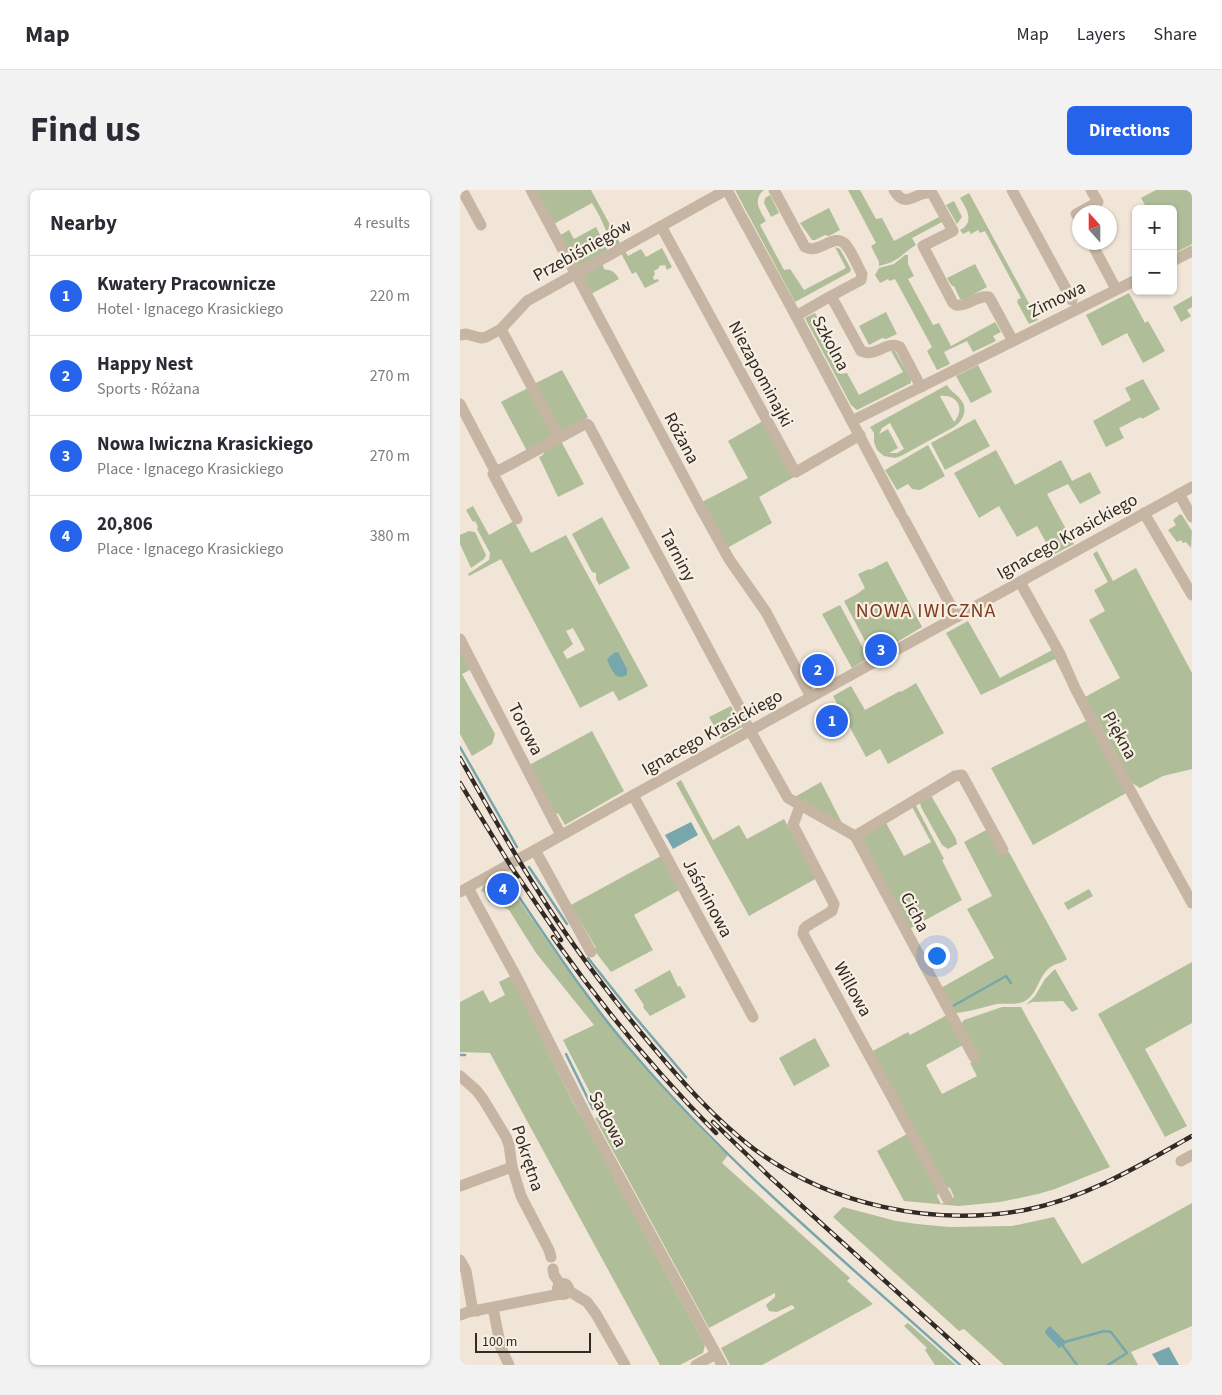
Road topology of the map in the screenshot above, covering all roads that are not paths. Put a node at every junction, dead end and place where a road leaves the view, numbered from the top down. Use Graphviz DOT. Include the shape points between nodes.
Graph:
graph roads {
  1 [pos="462,190"];
  2 [pos="531,190"];
  3 [pos="727,190"];
  4 [pos="774,190"];
  5 [pos="894,190"];
  6 [pos="1012,190"];
  7 [pos="1091,190"];
  8 [pos="1092,205"];
  9 [pos="481,225"];
  10 [pos="661,226"];
  11 [pos="1095,250"];
  12 [pos="1192,251"];
  13 [pos="1177,259"];
  14 [pos="575,274"];
  15 [pos="1132,282"];
  16 [pos="1116,289"];
  17 [pos="831,296"];
  18 [pos="1072,300"];
  19 [pos="796,316"];
  20 [pos="501,329"];
  21 [pos="460,335"];
  22 [pos="1013,341"];
  23 [pos="922,386"];
  24 [pos="460,404"];
  25 [pos="852,421"];
  26 [pos="860,435"];
  27 [pos="560,438"];
  28 [pos="496,470"];
  29 [pos="1192,487"];
  30 [pos="1179,494"];
  31 [pos="1144,513"];
  32 [pos="1192,516"];
  33 [pos="517,520"];
  34 [pos="1020,582"];
  35 [pos="1192,595"];
  36 [pos="957,617"];
  37 [pos="460,640"];
  38 [pos="811,697"];
  39 [pos="750,731"];
  40 [pos="633,795"];
  41 [pos="800,806"];
  42 [pos="561,835"];
  43 [pos="855,836"];
  44 [pos="535,850"];
  45 [pos="1004,850"];
  46 [pos="464,890"];
  47 [pos="1192,903"];
  48 [pos="591,952"];
  49 [pos="753,1017"];
  50 [pos="974,1057"];
  51 [pos="460,1076"];
  52 [pos="1192,1155"];
  53 [pos="1180,1161"];
  54 [pos="512,1167"];
  55 [pos="461,1183"];
  56 [pos="947,1198"];
  57 [pos="460,1260"];
  58 [pos="563,1290"];
  59 [pos="493,1308"];
  60 [pos="477,1311"];
  61 [pos="460,1315"];
  62 [pos="716,1354"];
  63 [pos="509,1365"];
  64 [pos="625,1365"];
  65 [pos="696,1365"];
  66 [pos="722,1365"];
  1 -- 9 [label="street"];
  2 -- 14 [label="street, Różana"];
  3 -- 10 [label="street, Przebiśniegów"];
  3 -- 19 [label="street, Szkolna"];
  4 -- 17 [label="street" via="807,249 814,250 840,241 862,274 861,280"];
  5 -- 22 [label="street" via="902,199 923,192 932,193 953,231 923,246 953,303 964,306 989,297"];
  6 -- 18 [label="street"];
  7 -- 8 [label="street" via="1098,202"];
  10 -- 14 [label="street, Przebiśniegów"];
  10 -- 26 [label="street, Niezapominajki" via="794,470 796,472"];
  11 -- 16 [label="street"];
  12 -- 13 [label="street"];
  14 -- 20 [label="street, Przebiśniegów" via="527,301"];
  14 -- 38 [label="street, Różana" via="729,559 766,612"];
  15 -- 16 [label="street, Zimowa"];
  16 -- 22 [label="street, Zimowa"];
  17 -- 19 [label="street"];
  17 -- 23 [label="street" via="861,351 868,353 898,345"];
  19 -- 25 [label="street, Szkolna"];
  20 -- 21 [label="street, Przebiśniegów" via="481,338"];
  20 -- 27 [label="street"];
  22 -- 23 [label="street, Zimowa"];
  23 -- 25 [label="street, Zimowa"];
  24 -- 28 [label="street"];
  25 -- 26 [label="street, Szkolna"];
  26 -- 36 [label="street, Szkolna"];
  27 -- 28 [label="street, Tarniny"];
  27 -- 39 [label="street, Tarniny" via="586,424 589,426"];
  28 -- 33 [label="street" via="493,474"];
  29 -- 30 [label="street, Ignacego Krasickiego"];
  30 -- 31 [label="street, Ignacego Krasickiego"];
  30 -- 32 [label="street"];
  31 -- 34 [label="street, Ignacego Krasickiego"];
  31 -- 35 [label="street"];
  34 -- 36 [label="street, Ignacego Krasickiego"];
  34 -- 47 [label="street, Piękna"];
  36 -- 38 [label="street, Ignacego Krasickiego"];
  37 -- 42 [label="street, Torowa"];
  38 -- 39 [label="street, Ignacego Krasickiego"];
  39 -- 40 [label="street, Ignacego Krasickiego"];
  39 -- 41 [label="street" via="788,798"];
  40 -- 42 [label="street, Ignacego Krasickiego"];
  40 -- 49 [label="street, Jaśminowa"];
  41 -- 43 [label="street"];
  41 -- 56 [label="street, Willowa" via="793,825 834,904 832,911 807,926 803,934"];
  42 -- 44 [label="street, Ignacego Krasickiego"];
  43 -- 45 [label="street" via="955,776 962,775"];
  43 -- 50 [label="street, Cicha"];
  44 -- 46 [label="street, Ignacego Krasickiego"];
  44 -- 48 [label="street"];
  46 -- 62 [label="street, Sadowa" via="517,978 589,1121"];
  51 -- 54 [label="street, Pokrętna" via="483,1099 506,1137"];
  52 -- 53 [label="street"];
  54 -- 55 [label="street"];
  54 -- 58 [label="street, Pokrętna" via="525,1207 549,1250 554,1275"];
  57 -- 60 [label="street" via="466,1271 472,1306"];
  58 -- 59 [label="street"];
  58 -- 64 [label="street" via="587,1302"];
  59 -- 60 [label="street"];
  59 -- 63 [label="street" via="501,1348"];
  60 -- 61 [label="street"];
  62 -- 65 [label="street"];
  62 -- 66 [label="street, Sadowa"];
}
